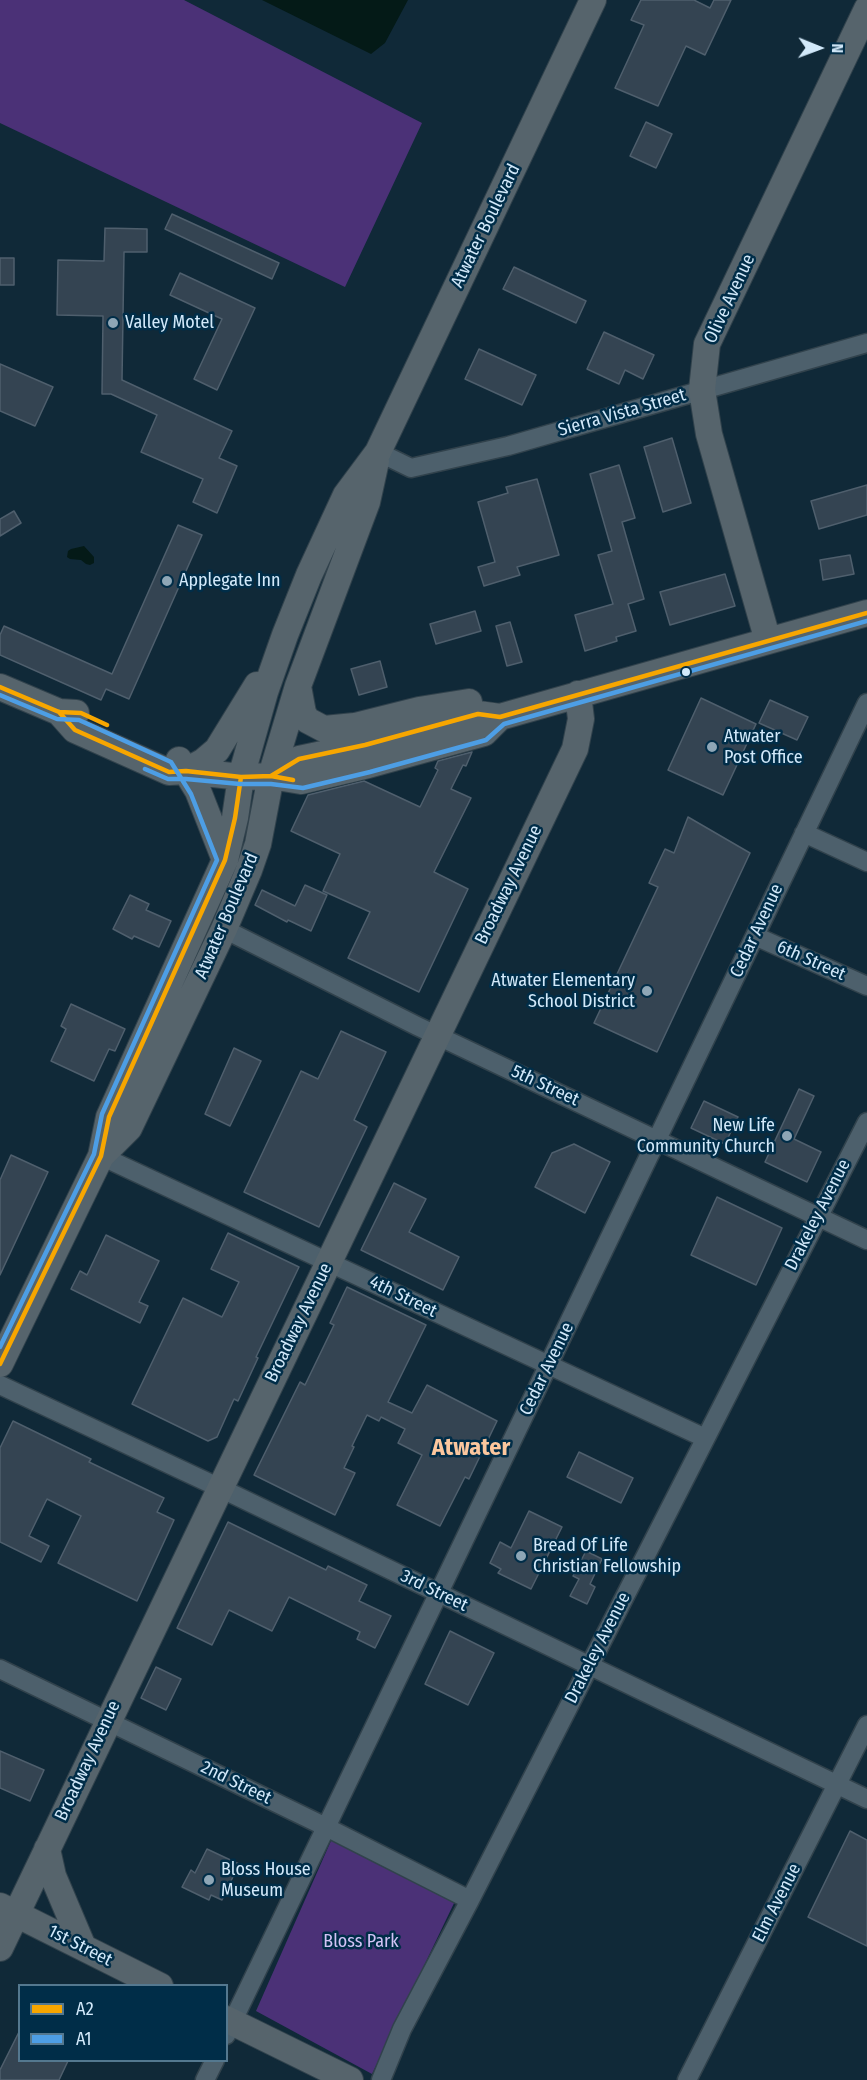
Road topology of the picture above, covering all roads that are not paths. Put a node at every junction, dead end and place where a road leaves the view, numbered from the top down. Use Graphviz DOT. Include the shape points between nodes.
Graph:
graph roads {
  1 [pos="593,0"];
  2 [pos="867,9"];
  3 [pos="867,342"];
  4 [pos="702,390"];
  5 [pos="378,452"];
  6 [pos="867,613"];
  7 [pos="768,641"];
  8 [pos="279,650"];
  9 [pos="298,686"];
  10 [pos="0,687"];
  11 [pos="578,694"];
  12 [pos="867,703"];
  13 [pos="489,715"];
  14 [pos="860,732"];
  15 [pos="186,771"];
  16 [pos="271,776"];
  17 [pos="242,777"];
  18 [pos="804,833"];
  19 [pos="225,860"];
  20 [pos="867,862"];
  21 [pos="224,929"];
  22 [pos="755,936"];
  23 [pos="867,986"];
  24 [pos="437,1035"];
  25 [pos="867,1122"];
  26 [pos="658,1140"];
  27 [pos="102,1156"];
  28 [pos="817,1216"];
  29 [pos="867,1240"];
  30 [pos="328,1261"];
  31 [pos="0,1364"];
  32 [pos="548,1366"];
  33 [pos="0,1385"];
  34 [pos="705,1438"];
  35 [pos="220,1488"];
  36 [pos="440,1593"];
  37 [pos="589,1665"];
  38 [pos="0,1669"];
  39 [pos="107,1720"];
  40 [pos="867,1725"];
  41 [pos="837,1784"];
  42 [pos="867,1799"];
  43 [pos="326,1827"];
  44 [pos="47,1849"];
  45 [pos="470,1900"];
  46 [pos="8,1910"];
  47 [pos="83,1947"];
  48 [pos="0,1948"];
  49 [pos="156,1984"];
  50 [pos="229,2025"];
  51 [pos="214,2062"];
  52 [pos="205,2080"];
  53 [pos="350,2080"];
  54 [pos="381,2080"];
  55 [pos="687,2080"];
  1 -- 5 [label="main road, Atwater Boulevard"];
  2 -- 4 [label="main road, Olive Avenue" via="707,344"];
  3 -- 4 [label="street, Sierra Vista Street"];
  4 -- 5 [label="street, Sierra Vista Street" via="508,446 411,468"];
  4 -- 7 [label="main road, Olive Avenue" via="709,434"];
  5 -- 8 [label="main road, Atwater Boulevard" via="346,495"];
  5 -- 9 [label="main road, Atwater Boulevard" via="367,502"];
  6 -- 7 [label="main road"];
  7 -- 11 [label="main road"];
  8 -- 15 [label="main road" via="217,750"];
  8 -- 17 [label="main road, Atwater Boulevard"];
  9 -- 13 [label="main road" via="307,720 324,729 468,702"];
  9 -- 16 [label="main road, Atwater Boulevard"];
  10 -- 15 [label="main road" via="59,712 75,730 169,772"];
  11 -- 13 [label="main road"];
  11 -- 24 [label="main road, Broadway Avenue" via="581,718 575,749"];
  12 -- 14 [label="street, Cedar Avenue"];
  13 -- 16 [label="main road" via="484,733 301,781"];
  14 -- 18 [label="street, Cedar Avenue"];
  15 -- 17 [label="main road"];
  15 -- 19 [label="main road" via="207,811"];
  16 -- 17 [label="main road"];
  16 -- 21 [label="main road, Atwater Boulevard" via="258,844"];
  17 -- 19 [label="main road, Atwater Boulevard"];
  18 -- 20 [label="street"];
  18 -- 22 [label="street, Cedar Avenue"];
  19 -- 27 [label="main road, Atwater Boulevard" via="109,1117"];
  21 -- 24 [label="street, 5th Street"];
  21 -- 27 [label="main road, Atwater Boulevard" via="129,1128"];
  22 -- 23 [label="street, 6th Street"];
  22 -- 26 [label="street, Cedar Avenue"];
  24 -- 26 [label="street, 5th Street"];
  24 -- 30 [label="main road, Broadway Avenue"];
  25 -- 28 [label="street, Drakeley Avenue"];
  26 -- 28 [label="street, 5th Street"];
  26 -- 32 [label="street, Cedar Avenue"];
  27 -- 30 [label="street, 4th Street"];
  27 -- 31 [label="main road, Atwater Boulevard"];
  28 -- 29 [label="street, 5th Street"];
  28 -- 34 [label="street, Drakeley Avenue"];
  30 -- 32 [label="street, 4th Street"];
  30 -- 35 [label="main road, Broadway Avenue"];
  32 -- 34 [label="street, 4th Street"];
  32 -- 36 [label="street, Cedar Avenue"];
  33 -- 35 [label="street, 3rd Street"];
  34 -- 37 [label="street, Drakeley Avenue"];
  35 -- 36 [label="street, 3rd Street"];
  35 -- 39 [label="main road, Broadway Avenue"];
  36 -- 37 [label="street, 3rd Street"];
  36 -- 43 [label="street, Cedar Avenue"];
  37 -- 41 [label="street, 3rd Street"];
  37 -- 45 [label="street, Drakeley Avenue"];
  38 -- 39 [label="street, 2nd Street"];
  39 -- 43 [label="street, 2nd Street"];
  39 -- 44 [label="main road, Broadway Avenue"];
  40 -- 41 [label="street, Elm Avenue"];
  41 -- 42 [label="street, 3rd Street"];
  41 -- 55 [label="street, Elm Avenue"];
  43 -- 45 [label="street, 2nd Street"];
  43 -- 50 [label="street, Cedar Avenue"];
  44 -- 46 [label="main road, Broadway Avenue"];
  44 -- 47 [label="main road" via="53,1876"];
  45 -- 54 [label="street, Drakeley Avenue" via="402,2029"];
  46 -- 47 [label="main road, 1st Street"];
  46 -- 48 [label="main road, Broadway Avenue"];
  47 -- 49 [label="main road, 1st Street"];
  50 -- 53 [label="main road"];
  51 -- 52 [label="street"];
}
